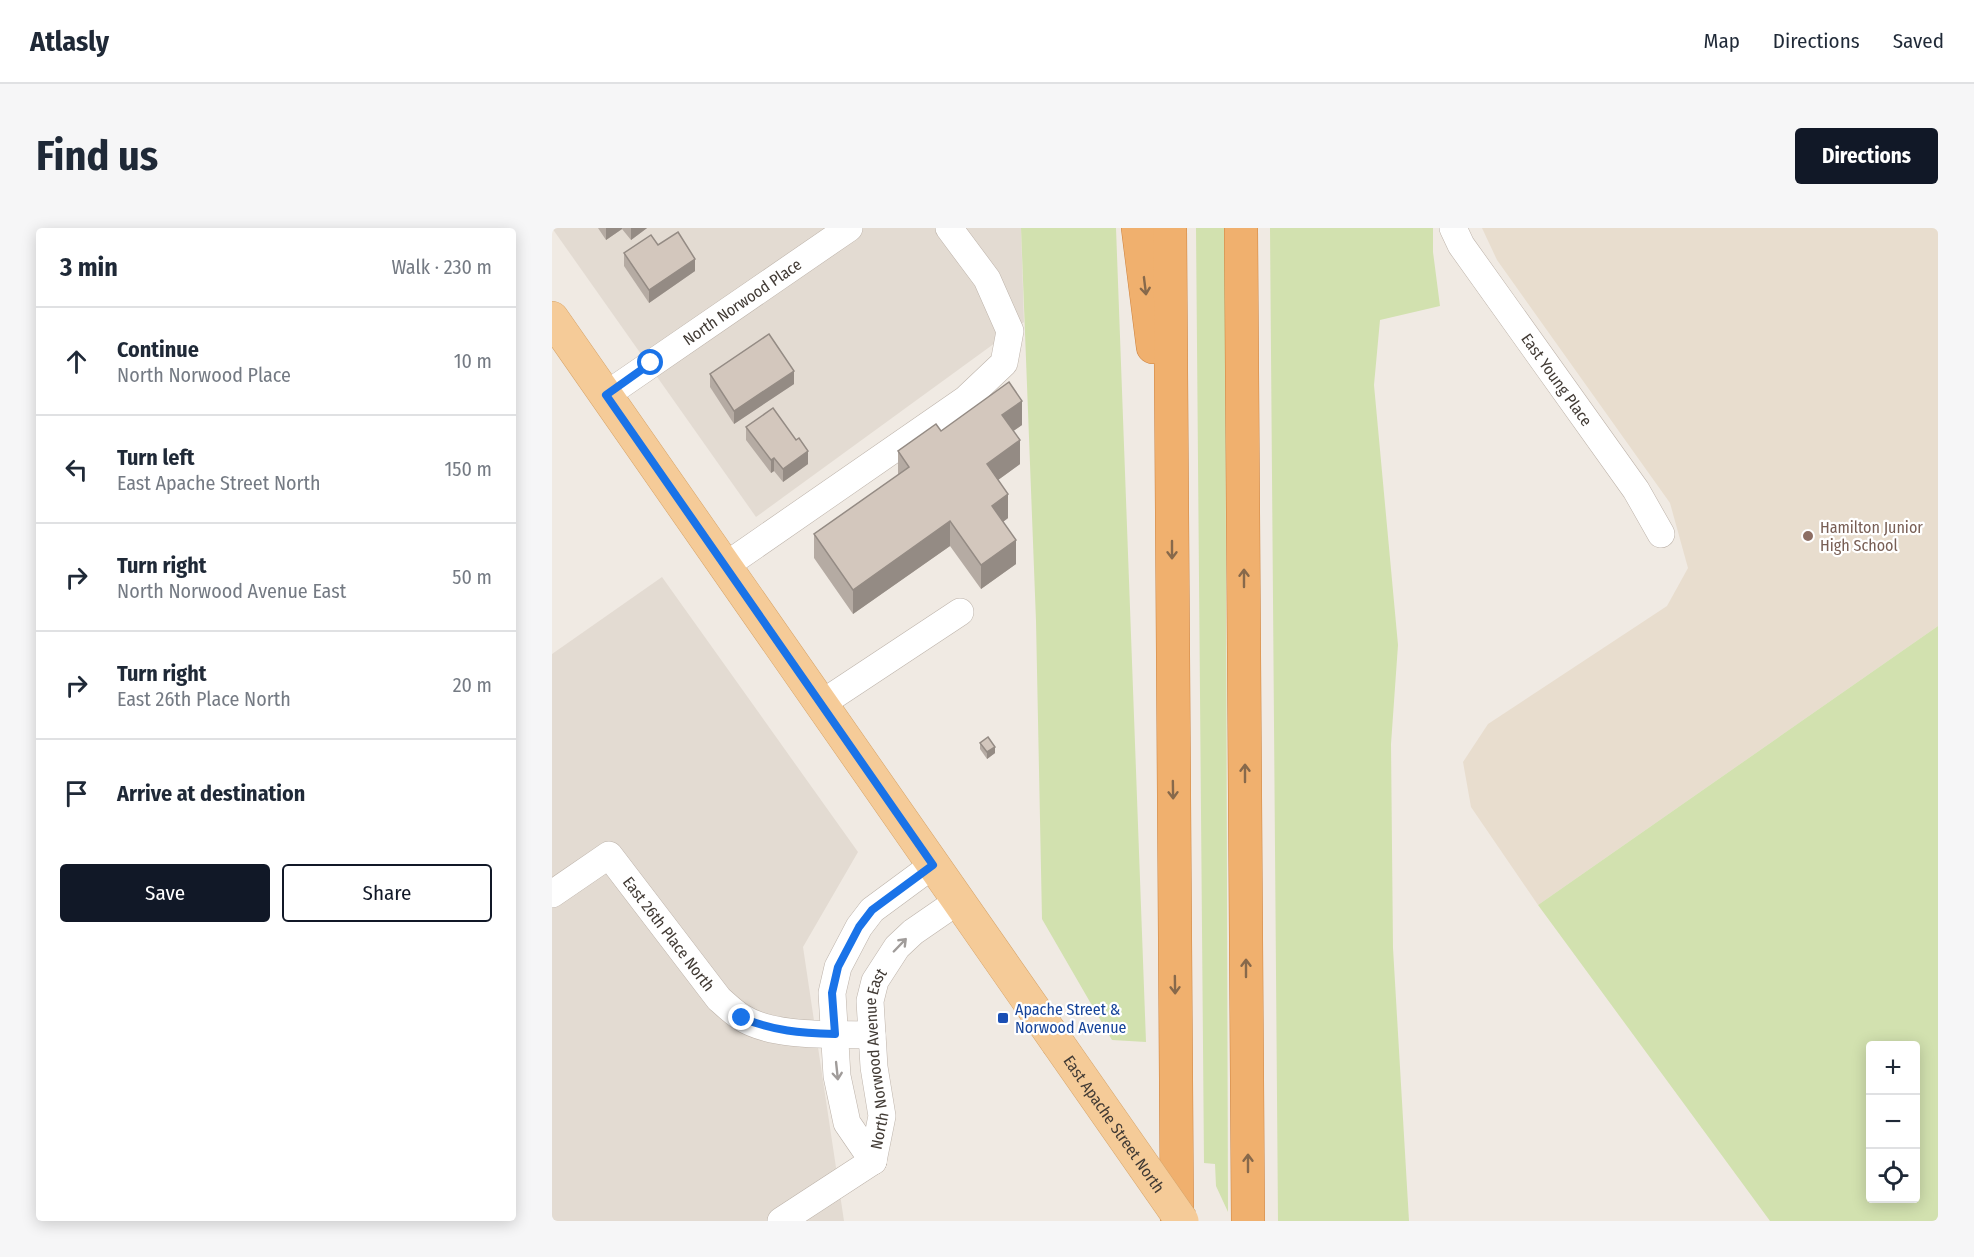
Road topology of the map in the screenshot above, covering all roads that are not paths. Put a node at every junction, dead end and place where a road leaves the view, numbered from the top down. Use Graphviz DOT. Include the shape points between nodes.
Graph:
graph roads {
  1 [pos="849,228"];
  2 [pos="949,228"];
  3 [pos="1138,228"];
  4 [pos="1170,228"];
  5 [pos="1241,228"];
  6 [pos="1453,228"];
  7 [pos="552,318"];
  8 [pos="606,395"];
  9 [pos="1172,492"];
  10 [pos="1661,534"];
  11 [pos="725,566"];
  12 [pos="960,612"];
  13 [pos="821,704"];
  14 [pos="933,865"];
  15 [pos="552,894"];
  16 [pos="958,901"];
  17 [pos="835,1034"];
  18 [pos="872,1035"];
  19 [pos="873,1161"];
  20 [pos="781,1221"];
  21 [pos="1177,1221"];
  22 [pos="1182,1221"];
  23 [pos="1248,1221"];
  1 -- 8 [label="street, North Norwood Place"];
  2 -- 11 [label="street" via="987,279 1010,331 1004,363 966,399"];
  3 -- 9 [label="highway, one-way"];
  4 -- 9 [label="highway"];
  23 -- 5 [label="highway, one-way"];
  6 -- 10 [label="street, East Young Place" via="1461,245 1636,490"];
  7 -- 8 [label="main road, East Apache Street North"];
  8 -- 11 [label="main road, East Apache Street North"];
  9 -- 21 [label="highway, one-way"];
  11 -- 13 [label="main road, East Apache Street North"];
  12 -- 13 [label="street"];
  13 -- 14 [label="main road, East Apache Street North"];
  14 -- 16 [label="main road, East Apache Street North"];
  14 -- 17 [label="street, North Norwood Avenue East" via="872,910 854,935 838,967 832,993"];
  15 -- 17 [label="street, East 26th Place North" via="609,855 719,999 742,1018 767,1028"];
  18 -- 16 [label="street, North Norwood Avenue East, one-way" via="870,1001 885,964 913,932"];
  16 -- 22 [label="main road, East Apache Street North, bridge"];
  17 -- 18 [label="street, East 26th Place North"];
  17 -- 19 [label="street, North Norwood Avenue East, one-way" via="837,1076 847,1124"];
  18 -- 19 [label="street, North Norwood Avenue East" via="882,1116"];
  19 -- 20 [label="street"];
}
